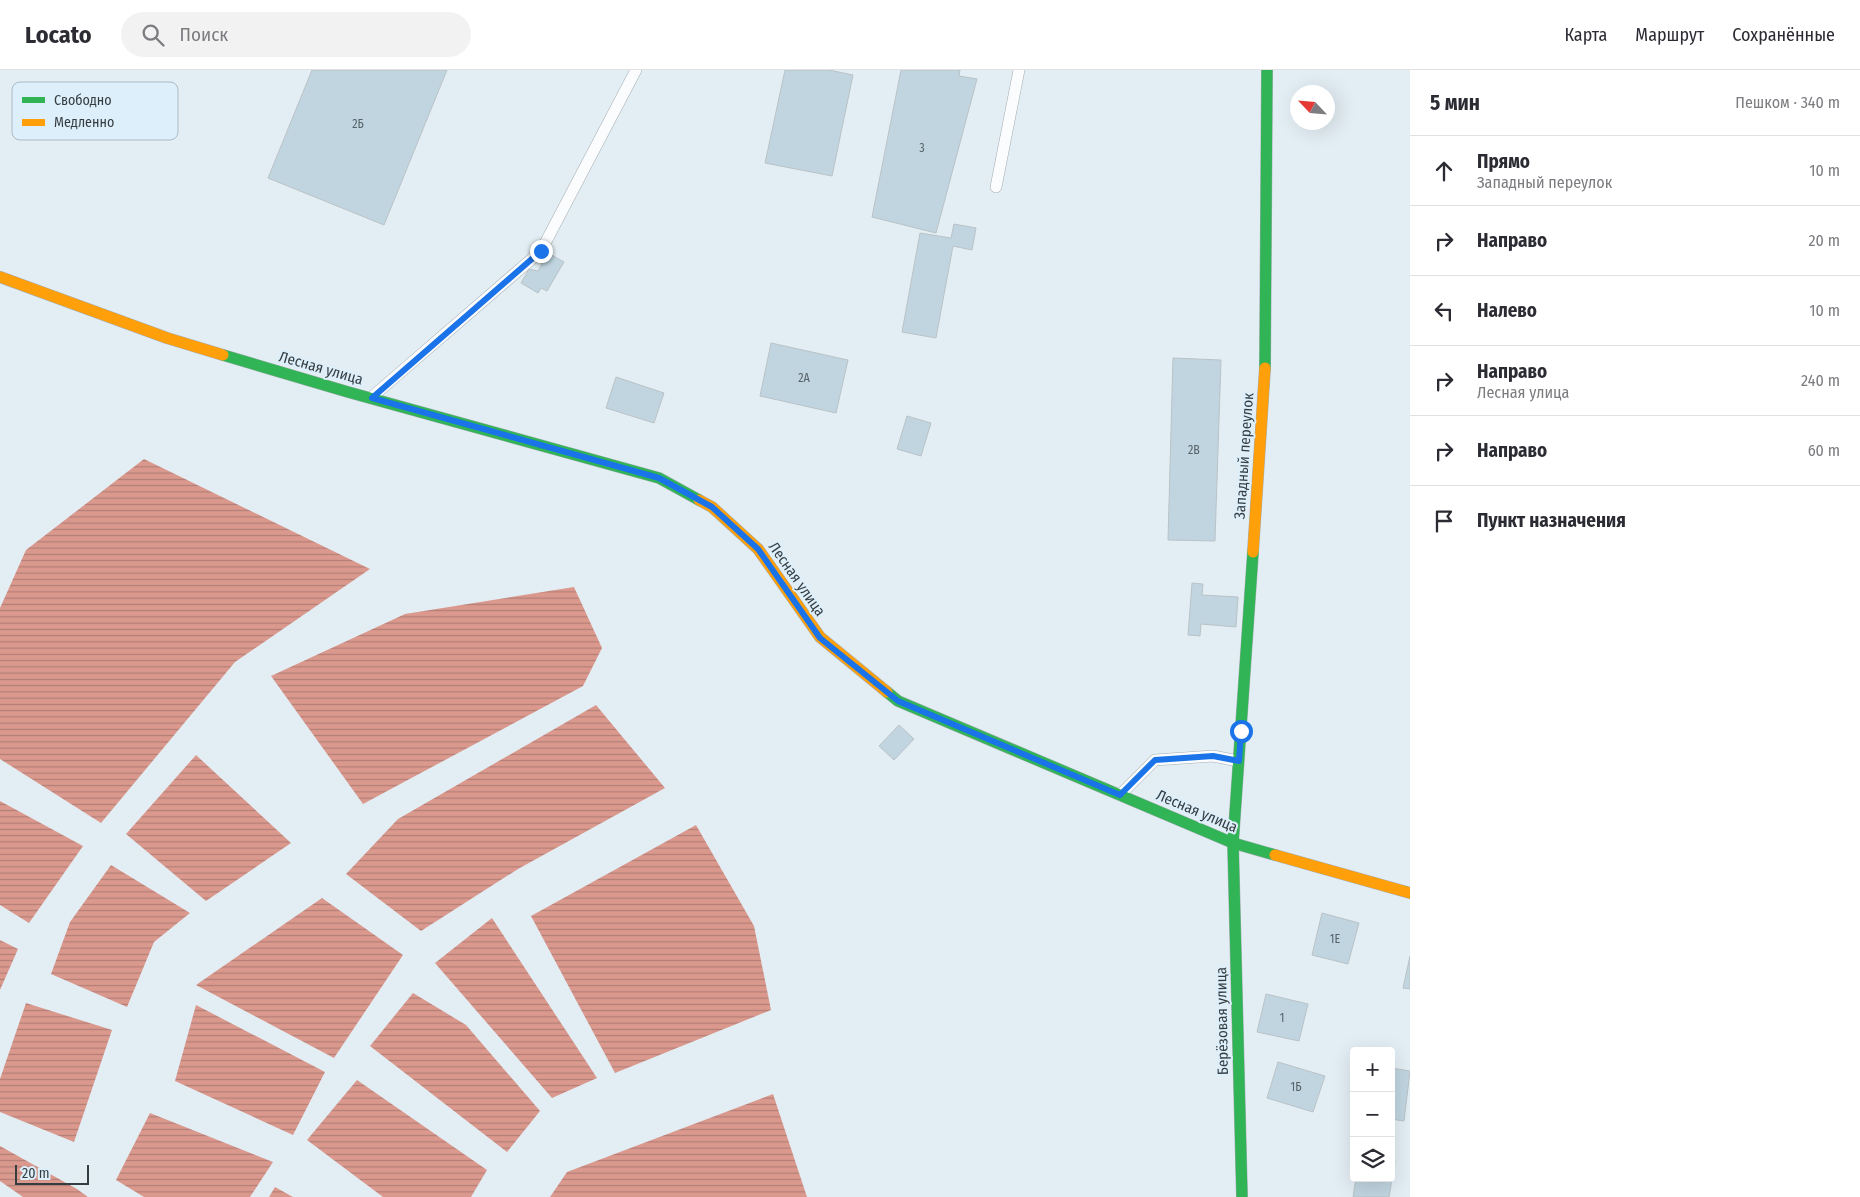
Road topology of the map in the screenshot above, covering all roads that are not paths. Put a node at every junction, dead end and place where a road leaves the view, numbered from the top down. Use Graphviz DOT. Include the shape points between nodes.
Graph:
graph roads {
  1 [pos="636,70"];
  2 [pos="1019,70"];
  3 [pos="1267,70"];
  4 [pos="996,187"];
  5 [pos="0,276"];
  6 [pos="372,398"];
  7 [pos="1239,761"];
  8 [pos="1120,795"];
  9 [pos="1233,843"];
  10 [pos="1410,892"];
  11 [pos="1242,1197"];
  1 -- 6 [label="lane" via="541,251"];
  2 -- 4 [label="lane"];
  3 -- 7 [label="street, Западный переулок" via="1264,370"];
  5 -- 6 [label="street, Лесная улица" via="167,338"];
  6 -- 8 [label="street, Лесная улица" via="659,478 712,507 758,549 820,638 898,701"];
  7 -- 8 [label="lane" via="1213,756 1155,760"];
  7 -- 9 [label="street, Западный переулок"];
  8 -- 9 [label="street, Лесная улица"];
  9 -- 10 [label="street, Лесная улица"];
  9 -- 11 [label="street, Берёзовая улица"];
}
